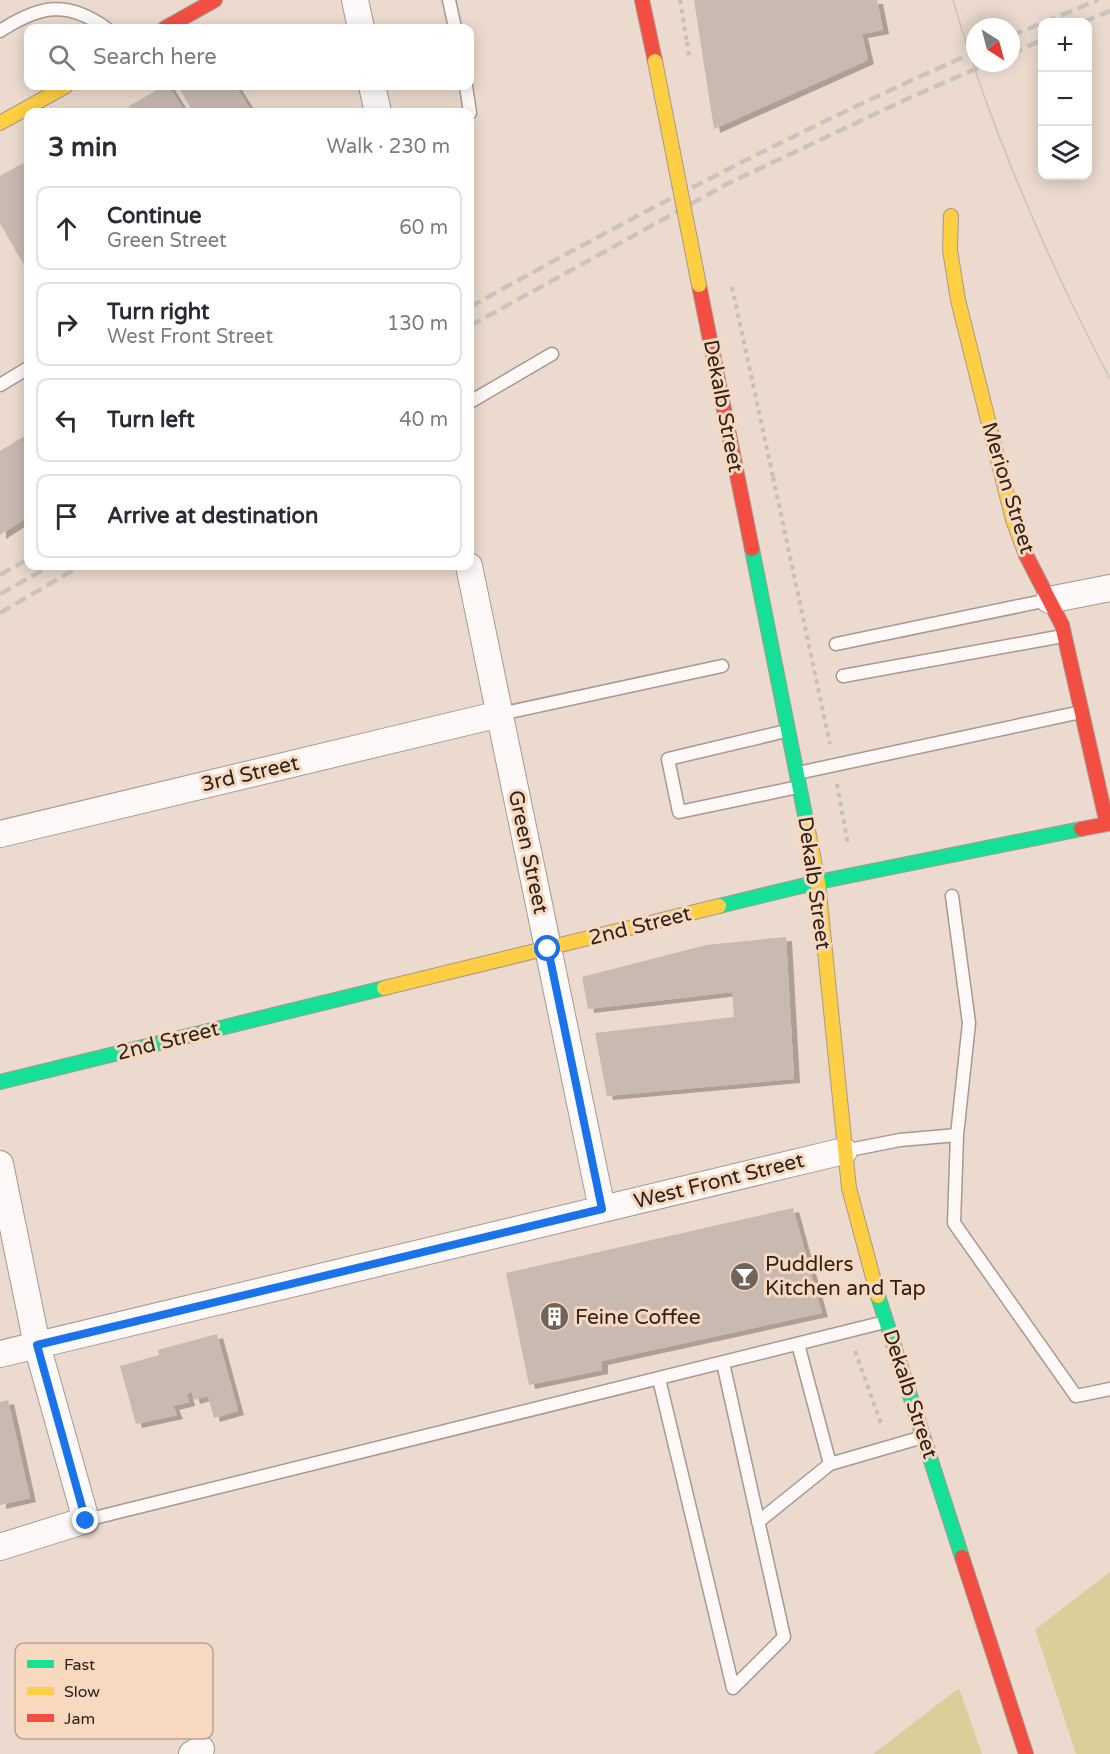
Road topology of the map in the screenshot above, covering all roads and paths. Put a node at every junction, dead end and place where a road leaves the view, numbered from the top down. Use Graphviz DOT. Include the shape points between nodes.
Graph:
graph roads {
  1 [pos="215,0"];
  2 [pos="355,0"];
  3 [pos="449,0"];
  4 [pos="642,0"];
  5 [pos="680,0"];
  6 [pos="101,24"];
  7 [pos="172,24"];
  8 [pos="360,24"];
  9 [pos="454,24"];
  10 [pos="0,31"];
  11 [pos="687,42"];
  12 [pos="59,90"];
  13 [pos="373,90"];
  14 [pos="466,90"];
  15 [pos="27,108"];
  16 [pos="377,108"];
  17 [pos="469,108"];
  18 [pos="24,110"];
  19 [pos="0,123"];
  20 [pos="951,216"];
  21 [pos="552,354"];
  22 [pos="24,370"];
  23 [pos="0,384"];
  24 [pos="474,400"];
  25 [pos="470,570"];
  26 [pos="1110,588"];
  27 [pos="1049,600"];
  28 [pos="1064,636"];
  29 [pos="836,644"];
  30 [pos="722,666"];
  31 [pos="843,676"];
  32 [pos="1082,712"];
  33 [pos="500,714"];
  34 [pos="788,731"];
  35 [pos="798,780"];
  36 [pos="1109,829"];
  37 [pos="0,834"];
  38 [pos="818,882"];
  39 [pos="952,896"];
  40 [pos="548,949"];
  41 [pos="0,1082"];
  42 [pos="957,1135"];
  43 [pos="844,1151"];
  44 [pos="0,1164"];
  45 [pos="602,1209"];
  46 [pos="886,1322"];
  47 [pos="798,1344"];
  48 [pos="37,1345"];
  49 [pos="0,1354"];
  50 [pos="723,1363"];
  51 [pos="659,1379"];
  52 [pos="1110,1389"];
  53 [pos="925,1440"];
  54 [pos="830,1464"];
  55 [pos="86,1521"];
  56 [pos="758,1522"];
  57 [pos="0,1547"];
  58 [pos="1026,1754"];
  1 -- 7 [label="main road"];
  2 -- 8 [label="street"];
  3 -- 9 [label="lane"];
  4 -- 34 [label="main road, Dekalb Street, bridge"];
  5 -- 11 [label="path"];
  6 -- 10 [label="lane" via="82,10 48,5"];
  12 -- 15 [label="main road"];
  13 -- 16 [label="street"];
  14 -- 17 [label="lane"];
  18 -- 19 [label="main road"];
  20 -- 27 [label="main road, Merion Street" via="950,250 958,300 981,399 1012,520"];
  21 -- 24 [label="lane"];
  22 -- 23 [label="lane"];
  25 -- 33 [label="street, Green Street"];
  26 -- 27 [label="street"];
  27 -- 28 [label="main road, Merion Street"];
  27 -- 29 [label="lane"];
  28 -- 31 [label="lane"];
  28 -- 32 [label="main road, Merion Street"];
  30 -- 33 [label="lane"];
  32 -- 35 [label="lane"];
  32 -- 36 [label="main road, Merion Street"];
  33 -- 37 [label="street, 3rd Street"];
  33 -- 40 [label="street, Green Street"];
  34 -- 35 [label="main road, Dekalb Street"];
  34 -- 35 [label="lane" via="668,759 672,780 679,812"];
  35 -- 38 [label="main road, Dekalb Street"];
  36 -- 38 [label="main road, 2nd Street"];
  38 -- 40 [label="main road, 2nd Street"];
  38 -- 43 [label="main road, Dekalb Street"];
  39 -- 42 [label="lane" via="969,1023"];
  40 -- 41 [label="main road, 2nd Street"];
  40 -- 45 [label="street, Green Street"];
  42 -- 43 [label="lane" via="900,1140"];
  42 -- 52 [label="lane" via="954,1223 1076,1396"];
  43 -- 45 [label="street, West Front Street"];
  43 -- 46 [label="main road, Dekalb Street" via="858,1226"];
  44 -- 48 [label="street"];
  45 -- 48 [label="street, West Front Street"];
  46 -- 47 [label="lane"];
  46 -- 53 [label="main road, Dekalb Street"];
  47 -- 50 [label="lane"];
  47 -- 54 [label="lane"];
  48 -- 49 [label="street, West Front Street"];
  48 -- 55 [label="street"];
  50 -- 51 [label="lane"];
  50 -- 56 [label="lane"];
  51 -- 55 [label="lane"];
  51 -- 56 [label="lane" via="733,1688 784,1637"];
  53 -- 54 [label="lane"];
  53 -- 58 [label="main road, Dekalb Street"];
  54 -- 56 [label="lane"];
  55 -- 57 [label="street"];
}
